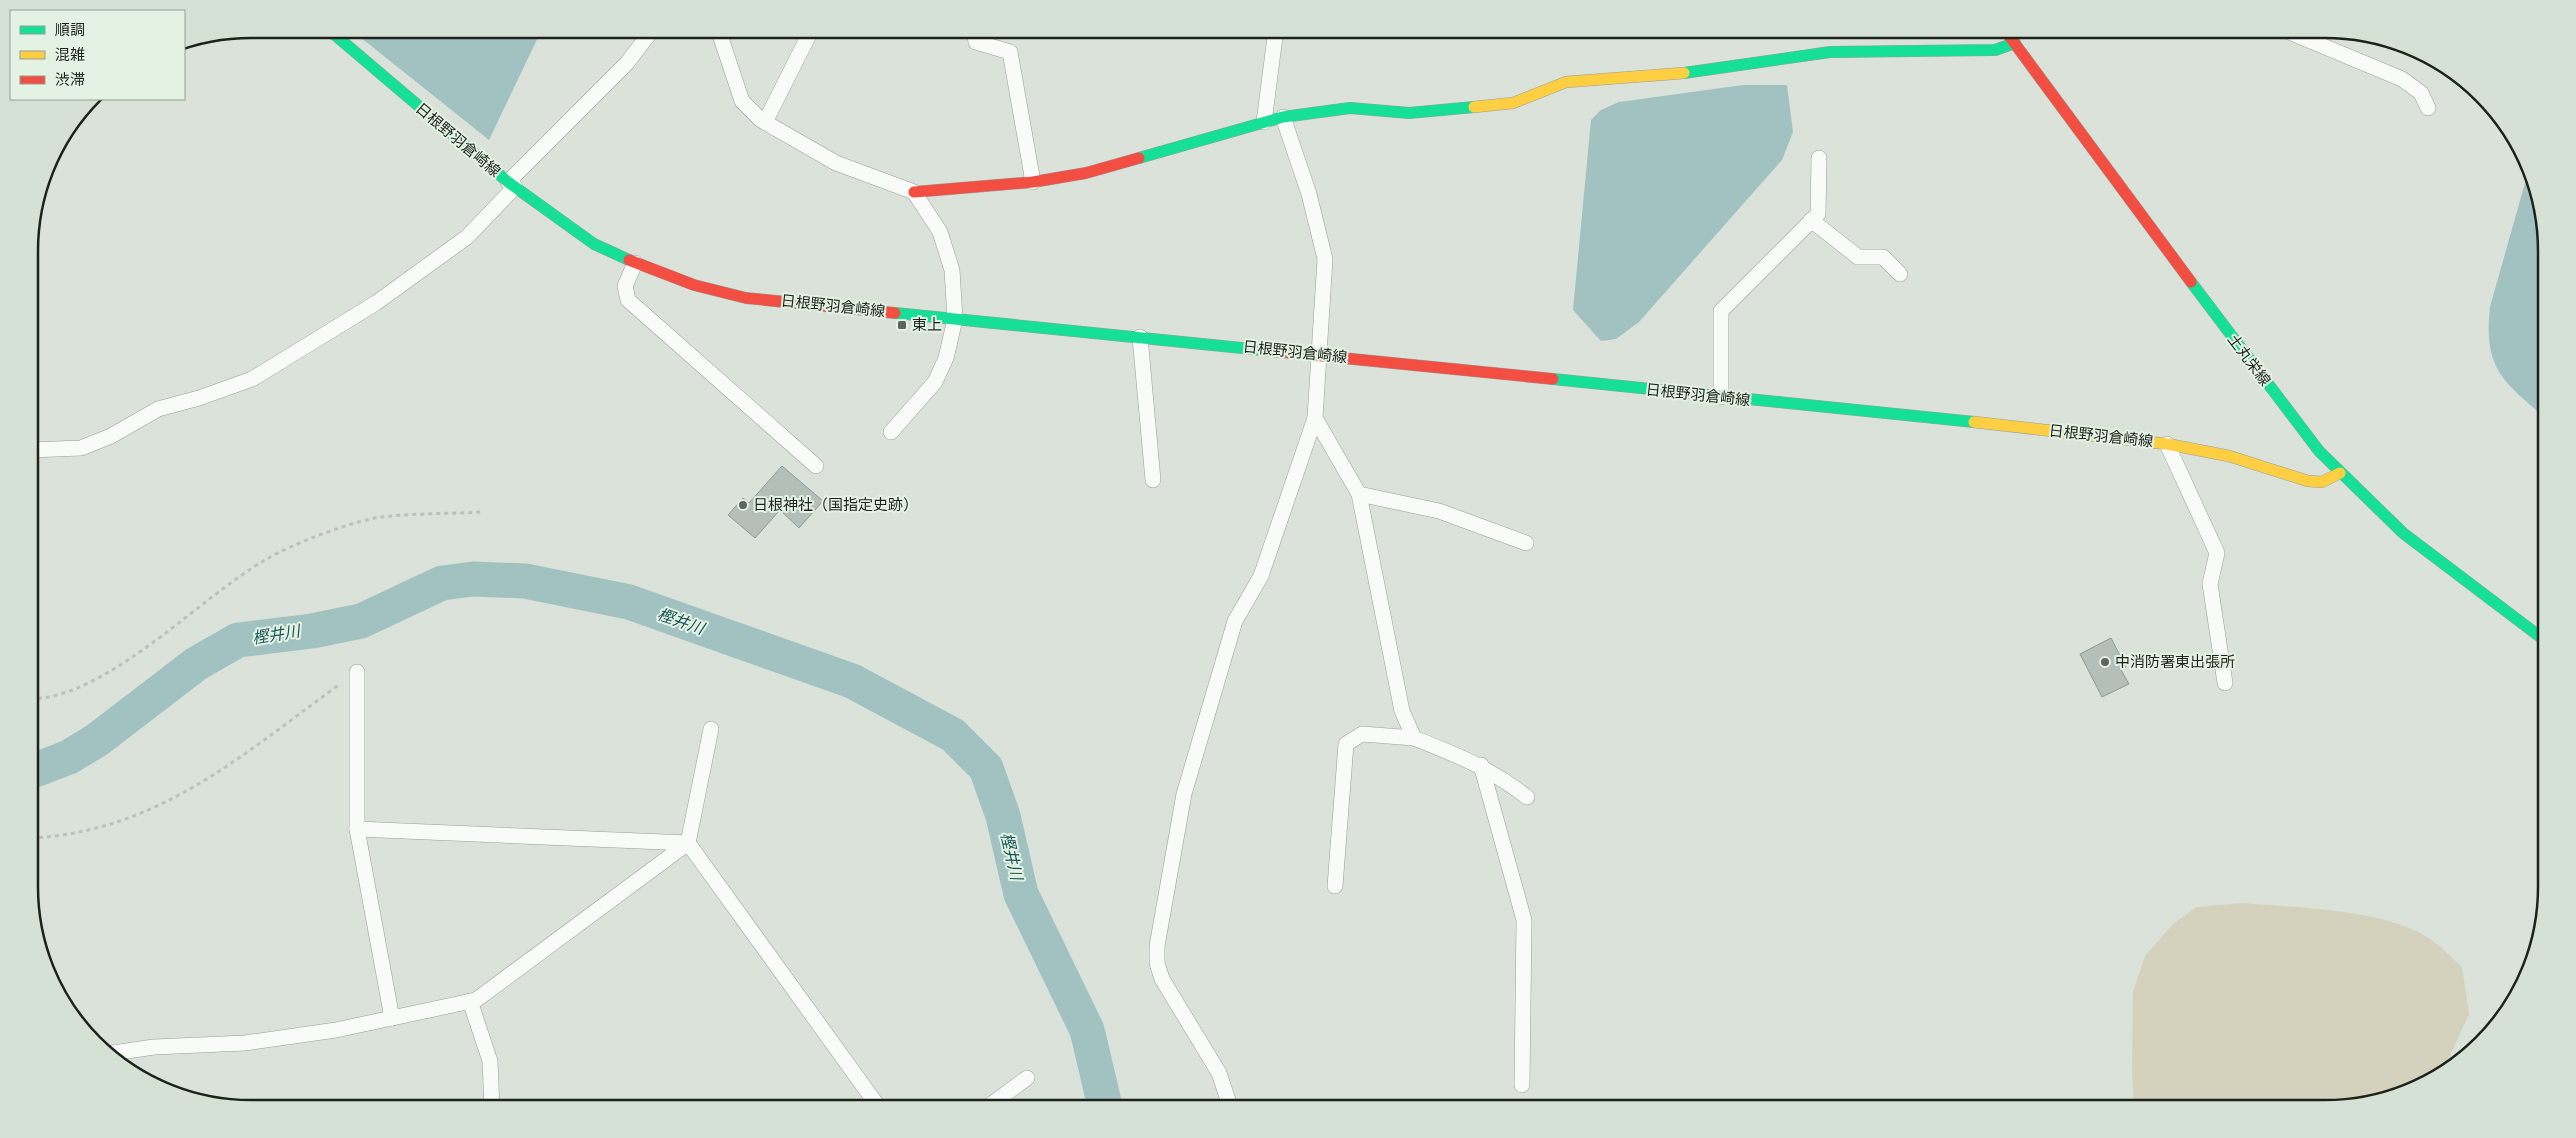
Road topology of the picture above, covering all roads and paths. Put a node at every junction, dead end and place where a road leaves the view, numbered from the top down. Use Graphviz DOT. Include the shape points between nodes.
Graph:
graph roads {
  1 [pos="339,38"];
  2 [pos="646,38"];
  3 [pos="721,38"];
  4 [pos="807,38"];
  5 [pos="975,38"];
  6 [pos="1275,38"];
  7 [pos="2011,38"];
  8 [pos="2304,38"];
  9 [pos="2015,43"];
  10 [pos="2428,108"];
  11 [pos="1283,117"];
  12 [pos="765,122"];
  13 [pos="1264,122"];
  14 [pos="1819,158"];
  15 [pos="1033,182"];
  16 [pos="512,185"];
  17 [pos="914,192"];
  18 [pos="1811,220"];
  19 [pos="636,263"];
  20 [pos="1900,274"];
  21 [pos="955,319"];
  22 [pos="1140,337"];
  23 [pos="1320,355"];
  24 [pos="1720,397"];
  25 [pos="1315,418"];
  26 [pos="891,432"];
  27 [pos="2167,444"];
  28 [pos="38,450"];
  29 [pos="816,466"];
  30 [pos="2340,473"];
  31 [pos="1153,480"];
  32 [pos="1359,494"];
  33 [pos="480,512"];
  34 [pos="1526,544"];
  35 [pos="2538,636"];
  36 [pos="357,672"];
  37 [pos="2225,683"];
  38 [pos="38,697"];
  39 [pos="711,729"];
  40 [pos="1414,738"];
  41 [pos="1481,765"];
  42 [pos="1527,797"];
  43 [pos="357,830"];
  44 [pos="38,838"];
  45 [pos="688,843"];
  46 [pos="1335,886"];
  47 [pos="470,1001"];
  48 [pos="392,1018"];
  49 [pos="116,1053"];
  50 [pos="1027,1078"];
  51 [pos="1522,1085"];
  52 [pos="492,1100"];
  53 [pos="874,1100"];
  54 [pos="997,1100"];
  55 [pos="1228,1100"];
  1 -- 16 [label="main road, 日根野羽倉崎線"];
  2 -- 16 [label="street" via="627,64"];
  3 -- 12 [label="street" via="742,101"];
  4 -- 12 [label="street"];
  5 -- 15 [label="street" via="976,42 1010,52"];
  6 -- 13 [label="street"];
  7 -- 9 [label="main road, 土丸栄線"];
  8 -- 10 [label="street" via="2402,79 2421,93"];
  9 -- 11 [label="main road" via="1994,50 1830,52 1674,74 1566,82 1513,103 1409,113 1350,108"];
  9 -- 30 [label="main road, 土丸栄線" via="2256,370 2318,451"];
  11 -- 13 [label="main road"];
  11 -- 23 [label="street" via="1309,194 1325,259"];
  12 -- 17 [label="street" via="836,163"];
  13 -- 15 [label="main road" via="1086,173"];
  14 -- 18 [label="street" via="1818,214"];
  15 -- 17 [label="main road"];
  16 -- 19 [label="main road, 日根野羽倉崎線" via="594,244"];
  16 -- 28 [label="street" via="459,243 376,303 252,379 158,409 111,436 81,448"];
  17 -- 21 [label="street" via="940,232 952,270"];
  18 -- 20 [label="street" via="1858,257 1883,257"];
  18 -- 24 [label="street" via="1721,311"];
  19 -- 21 [label="main road, 日根野羽倉崎線" via="694,285 746,298"];
  19 -- 29 [label="street" via="625,286 628,300"];
  21 -- 22 [label="main road, 日根野羽倉崎線"];
  21 -- 26 [label="street" via="946,358 935,382"];
  22 -- 23 [label="main road, 日根野羽倉崎線"];
  22 -- 31 [label="street"];
  23 -- 24 [label="main road, 日根野羽倉崎線"];
  23 -- 25 [label="street"];
  24 -- 27 [label="main road, 日根野羽倉崎線"];
  25 -- 32 [label="street"];
  25 -- 55 [label="street" via="1261,576 1235,621 1184,794 1157,946 1157,964 1162,979 1219,1073"];
  27 -- 30 [label="main road, 日根野羽倉崎線" via="2229,456 2308,481 2322,482"];
  27 -- 37 [label="street" via="2218,553 2210,584"];
  30 -- 35 [label="main road, 土丸栄線" via="2403,533"];
  32 -- 34 [label="street" via="1439,511"];
  32 -- 40 [label="street" via="1402,711"];
  33 -- 38 [label="path" via="381,517 313,537 266,559 149,645 84,687"];
  36 -- 43 [label="street"];
  36 -- 44 [label="path" via="213,776 177,798 105,827 61,837"];
  39 -- 45 [label="street"];
  40 -- 41 [label="street"];
  40 -- 46 [label="street" via="1362,734 1346,744"];
  41 -- 42 [label="street"];
  41 -- 51 [label="street" via="1524,920"];
  43 -- 45 [label="street"];
  43 -- 48 [label="street"];
  45 -- 47 [label="street" via="476,1000"];
  45 -- 53 [label="street"];
  47 -- 48 [label="street"];
  47 -- 52 [label="street" via="490,1061"];
  48 -- 49 [label="street" via="245,1043 154,1047"];
  50 -- 54 [label="street"];
}
